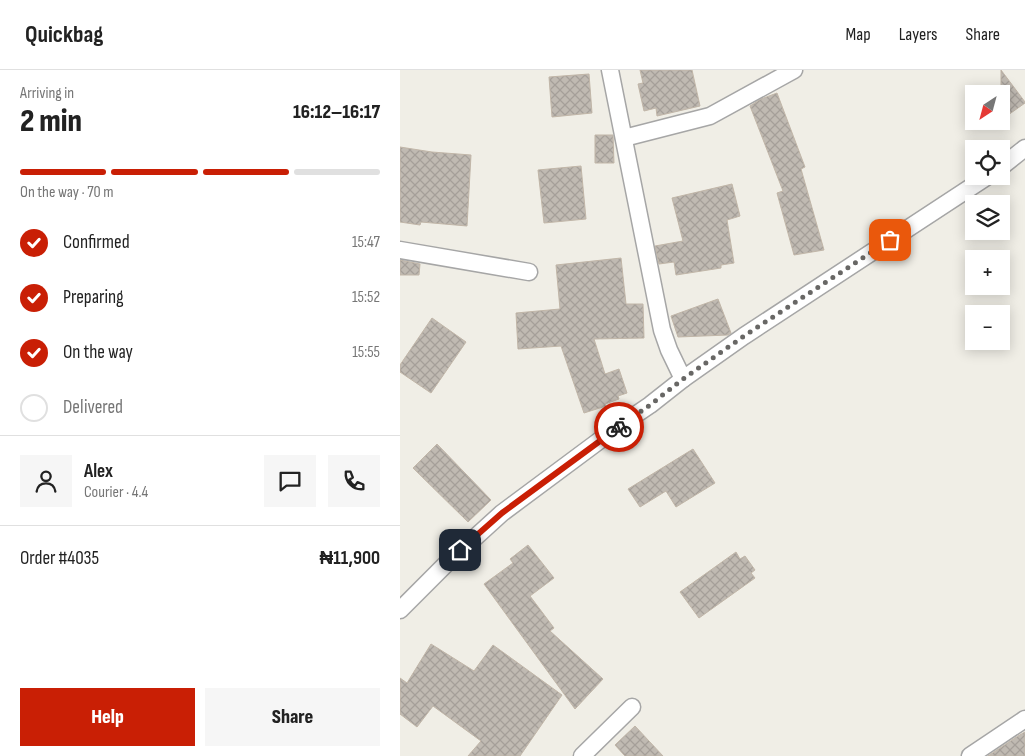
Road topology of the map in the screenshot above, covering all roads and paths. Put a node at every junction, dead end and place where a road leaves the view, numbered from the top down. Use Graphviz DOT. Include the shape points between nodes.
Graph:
graph roads {
  1 [pos="610,70"];
  2 [pos="794,70"];
  3 [pos="624,138"];
  4 [pos="1025,148"];
  5 [pos="1010,160"];
  6 [pos="974,185"];
  7 [pos="400,250"];
  8 [pos="529,272"];
  9 [pos="683,379"];
  10 [pos="400,610"];
  11 [pos="632,706"];
  12 [pos="1025,719"];
  13 [pos="582,756"];
  14 [pos="970,756"];
  1 -- 3 [label="street"];
  2 -- 3 [label="street" via="710,116"];
  3 -- 9 [label="street" via="662,330"];
  4 -- 5 [label="street"];
  6 -- 9 [label="street"];
  7 -- 8 [label="street"];
  9 -- 10 [label="street" via="502,513"];
  11 -- 13 [label="street"];
  12 -- 14 [label="street"];
}
